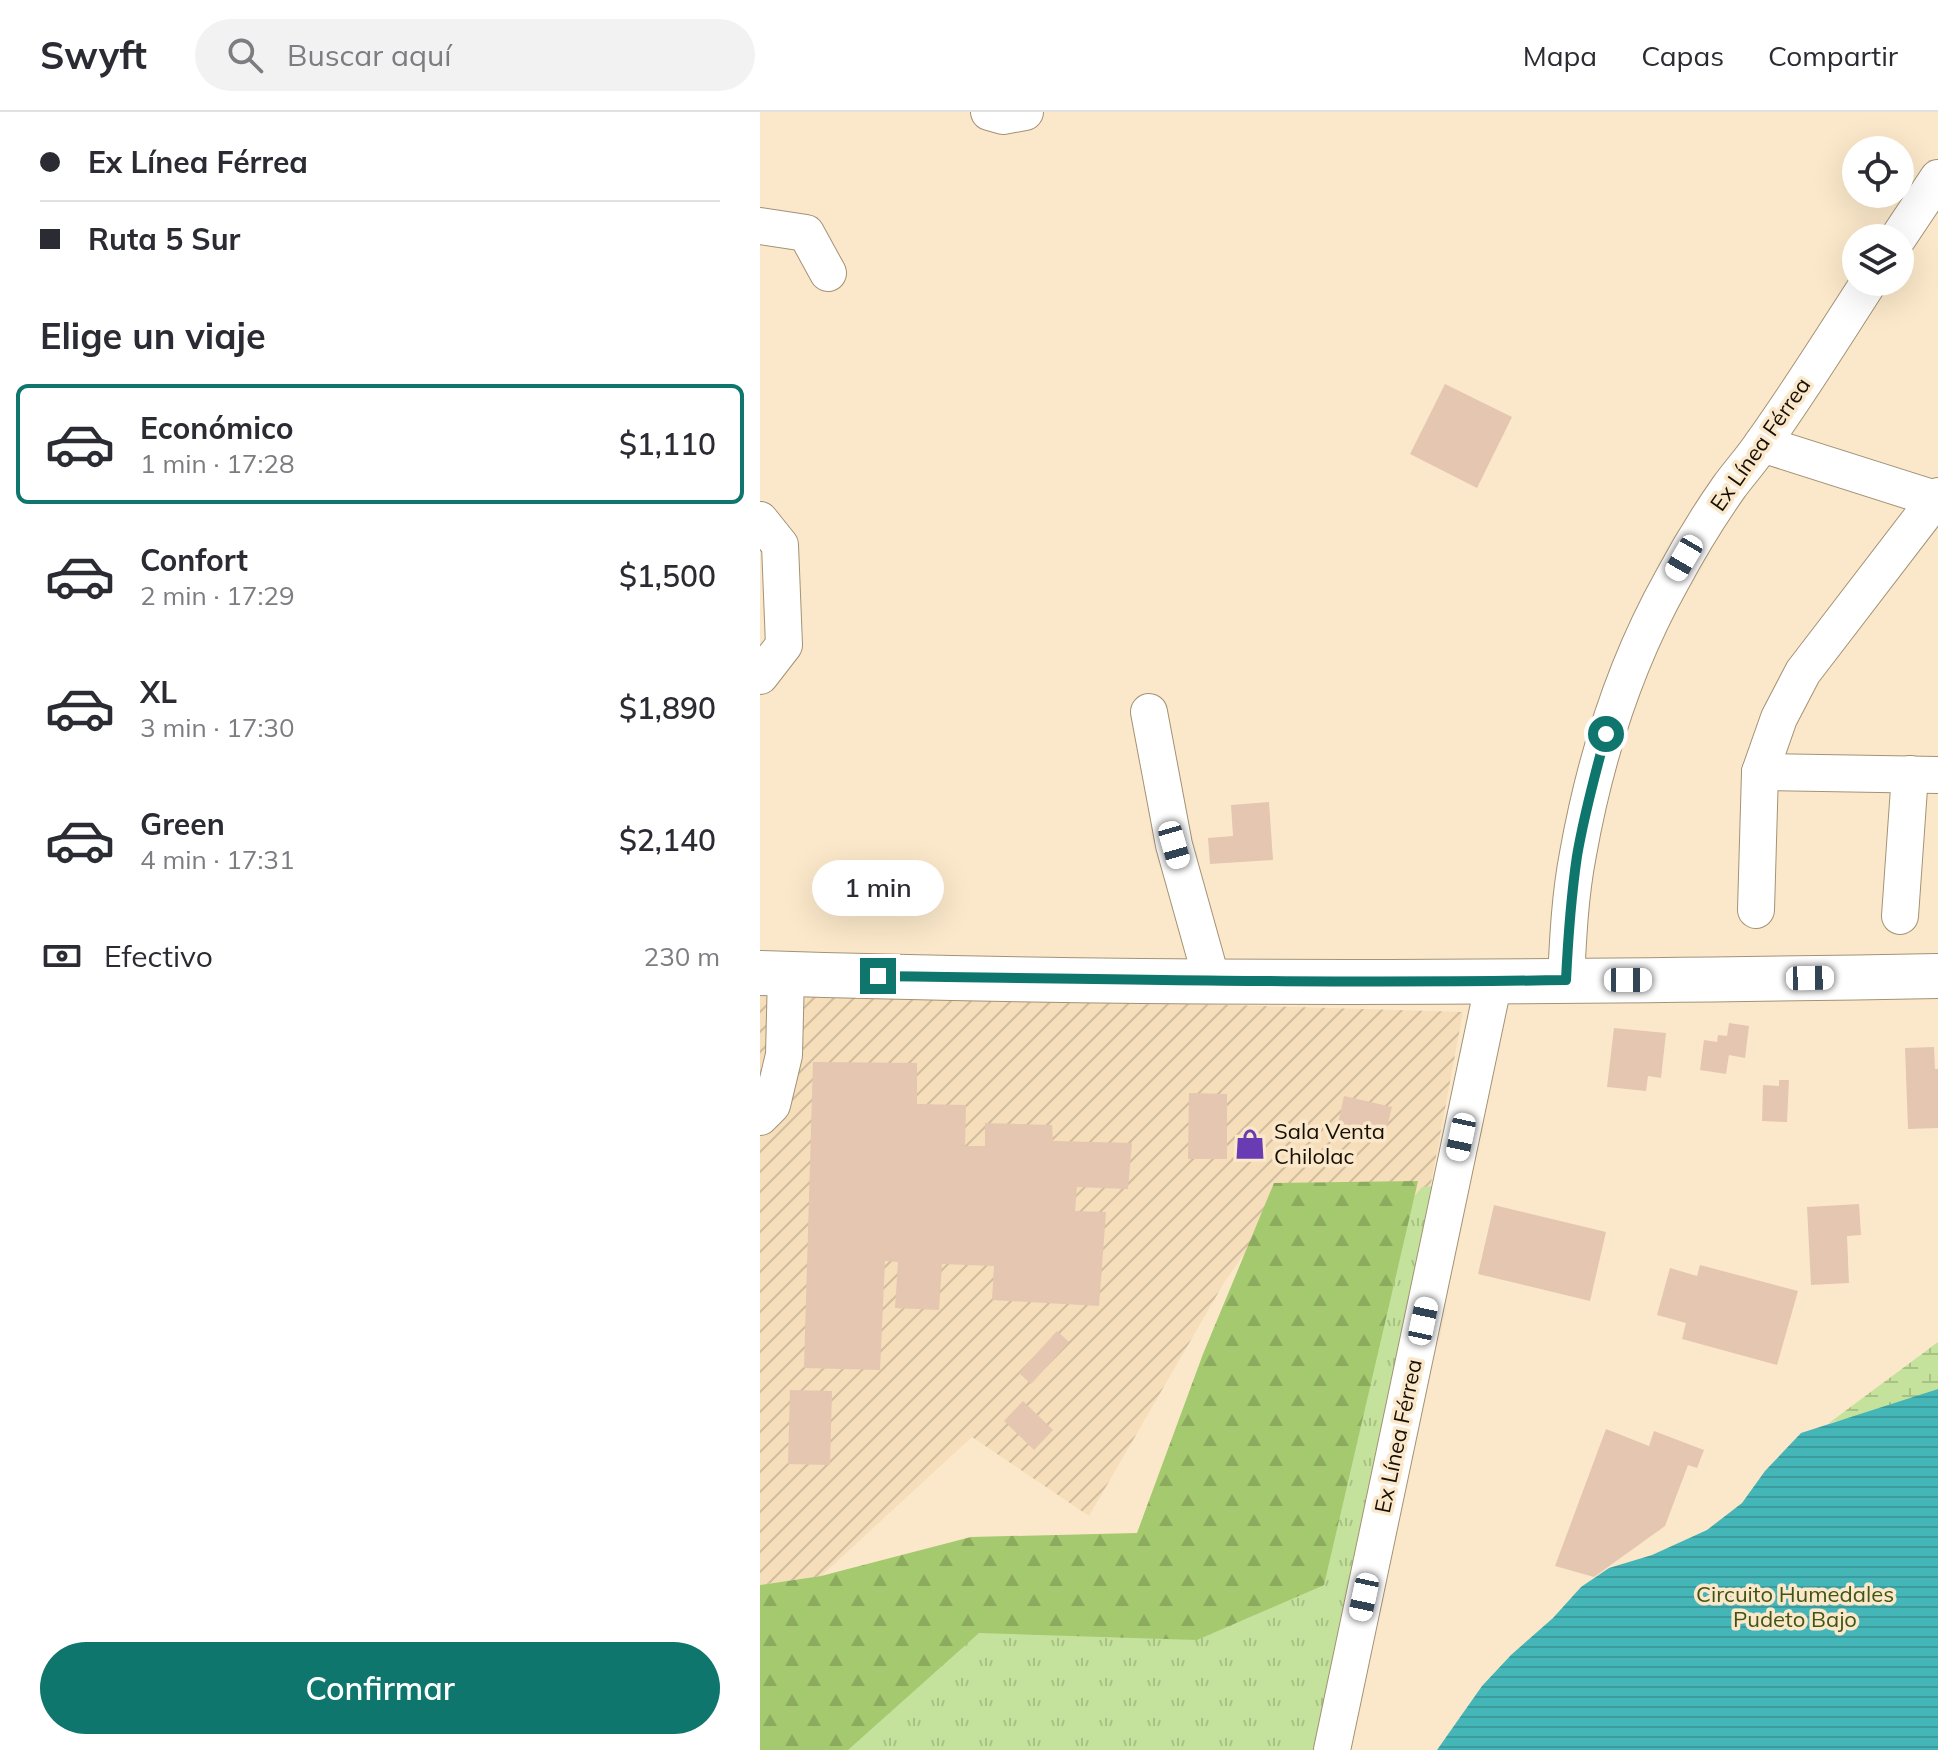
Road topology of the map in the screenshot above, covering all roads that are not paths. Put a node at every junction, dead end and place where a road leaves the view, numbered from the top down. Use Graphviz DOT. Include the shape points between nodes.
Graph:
graph roads {
  1 [pos="989,112"];
  2 [pos="1025,112"];
  3 [pos="1938,178"];
  4 [pos="1907,224"];
  5 [pos="760,226"];
  6 [pos="828,273"];
  7 [pos="1860,296"];
  8 [pos="1762,444"];
  9 [pos="1937,498"];
  10 [pos="760,520"];
  11 [pos="760,676"];
  12 [pos="1149,712"];
  13 [pos="1760,772"];
  14 [pos="1924,774"];
  15 [pos="1756,910"];
  16 [pos="1900,916"];
  17 [pos="773,974"];
  18 [pos="1938,976"];
  19 [pos="1566,980"];
  20 [pos="1212,981"];
  21 [pos="1494,981"];
  22 [pos="760,1117"];
  23 [pos="1332,1750"];
  1 -- 2 [label="street"];
  3 -- 4 [label="street"];
  5 -- 6 [label="street" via="806,233"];
  7 -- 8 [label="street, Ex Línea Férrea"];
  8 -- 9 [label="street"];
  8 -- 19 [label="street, Ex Línea Férrea" via="1670,582 1625,682 1606,734 1577,856"];
  9 -- 13 [label="street" via="1803,672"];
  10 -- 11 [label="street" via="780,545 784,645"];
  12 -- 20 [label="street" via="1174,845"];
  13 -- 14 [label="street"];
  13 -- 15 [label="street"];
  14 -- 16 [label="street"];
  17 -- 20 [label="highway"];
  17 -- 22 [label="street" via="784,1055 772,1105"];
  18 -- 19 [label="highway"];
  19 -- 21 [label="highway"];
  20 -- 21 [label="highway"];
  21 -- 23 [label="street, Ex Línea Férrea"];
}
